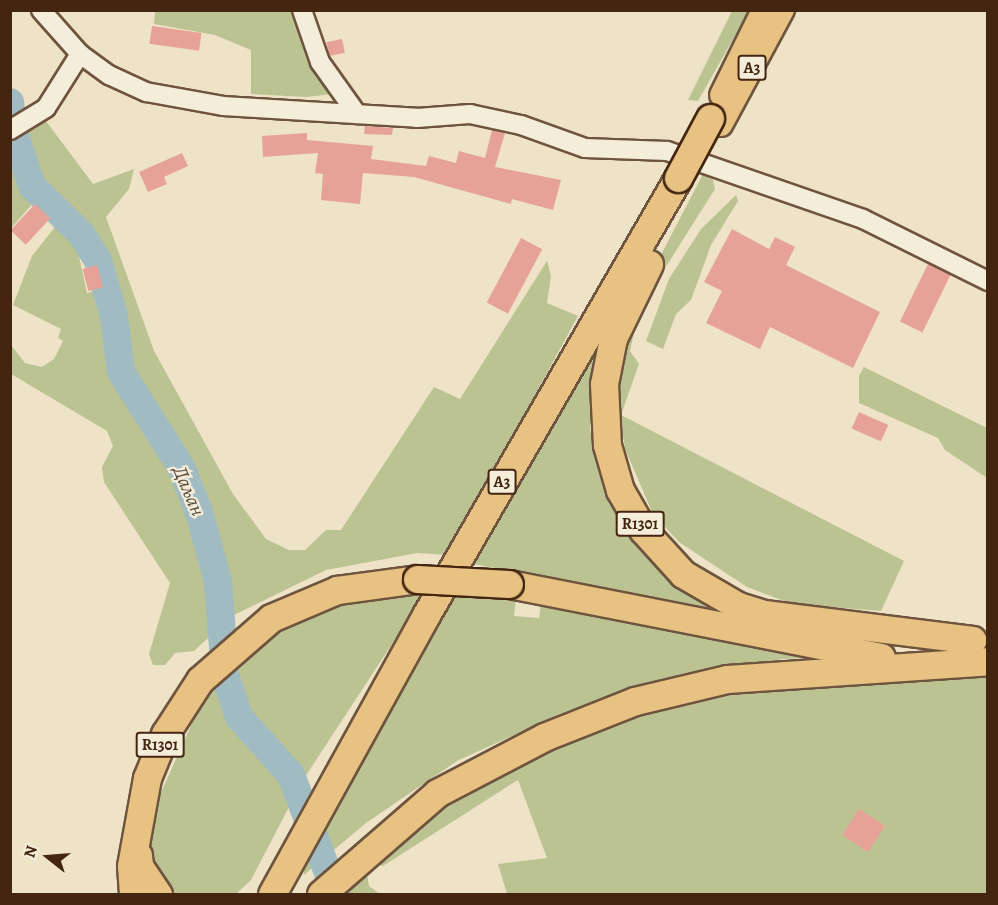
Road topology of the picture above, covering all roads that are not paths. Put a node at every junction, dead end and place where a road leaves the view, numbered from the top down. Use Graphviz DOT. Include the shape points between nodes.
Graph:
graph roads {
  1 [pos="41,10"];
  2 [pos="302,10"];
  3 [pos="763,10"];
  4 [pos="783,10"];
  5 [pos="80,54"];
  6 [pos="357,114"];
  7 [pos="715,121"];
  8 [pos="11,129"];
  9 [pos="686,182"];
  10 [pos="987,281"];
  11 [pos="980,651"];
  12 [pos="331,789"];
  13 [pos="138,818"];
  14 [pos="296,853"];
  15 [pos="133,894"];
  16 [pos="158,894"];
  17 [pos="260,894"];
  18 [pos="272,894"];
  19 [pos="284,894"];
  20 [pos="321,894"];
  1 -- 5 [label="street"];
  2 -- 6 [label="street" via="320,62"];
  3 -- 7 [label="main road, A3"];
  4 -- 7 [label="main road, A3"];
  5 -- 6 [label="street" via="109,75 146,92 184,100"];
  5 -- 8 [label="street" via="56,95 35,117"];
  6 -- 10 [label="street" via="470,114 521,125 585,148 667,152 863,219"];
  7 -- 9 [label="highway, A3, bridge"];
  9 -- 11 [label="highway, R1301" via="613,338 604,384 607,445 620,490 643,530 682,574 738,606"];
  9 -- 12 [label="highway, A3"];
  9 -- 12 [label="highway, A3" via="426,615"];
  11 -- 13 [label="highway, R1301, bridge" via="626,606 509,584 417,579 337,590 271,618 200,680 165,734 147,778"];
  11 -- 20 [label="highway" via="726,679 635,701 543,737 437,793"];
  12 -- 14 [label="highway, A3"];
  13 -- 15 [label="highway, R1301" via="131,866"];
  13 -- 16 [label="highway, R1301" via="139,866"];
  14 -- 17 [label="highway"];
  14 -- 18 [label="highway, A3"];
  14 -- 19 [label="highway, A3"];
}
